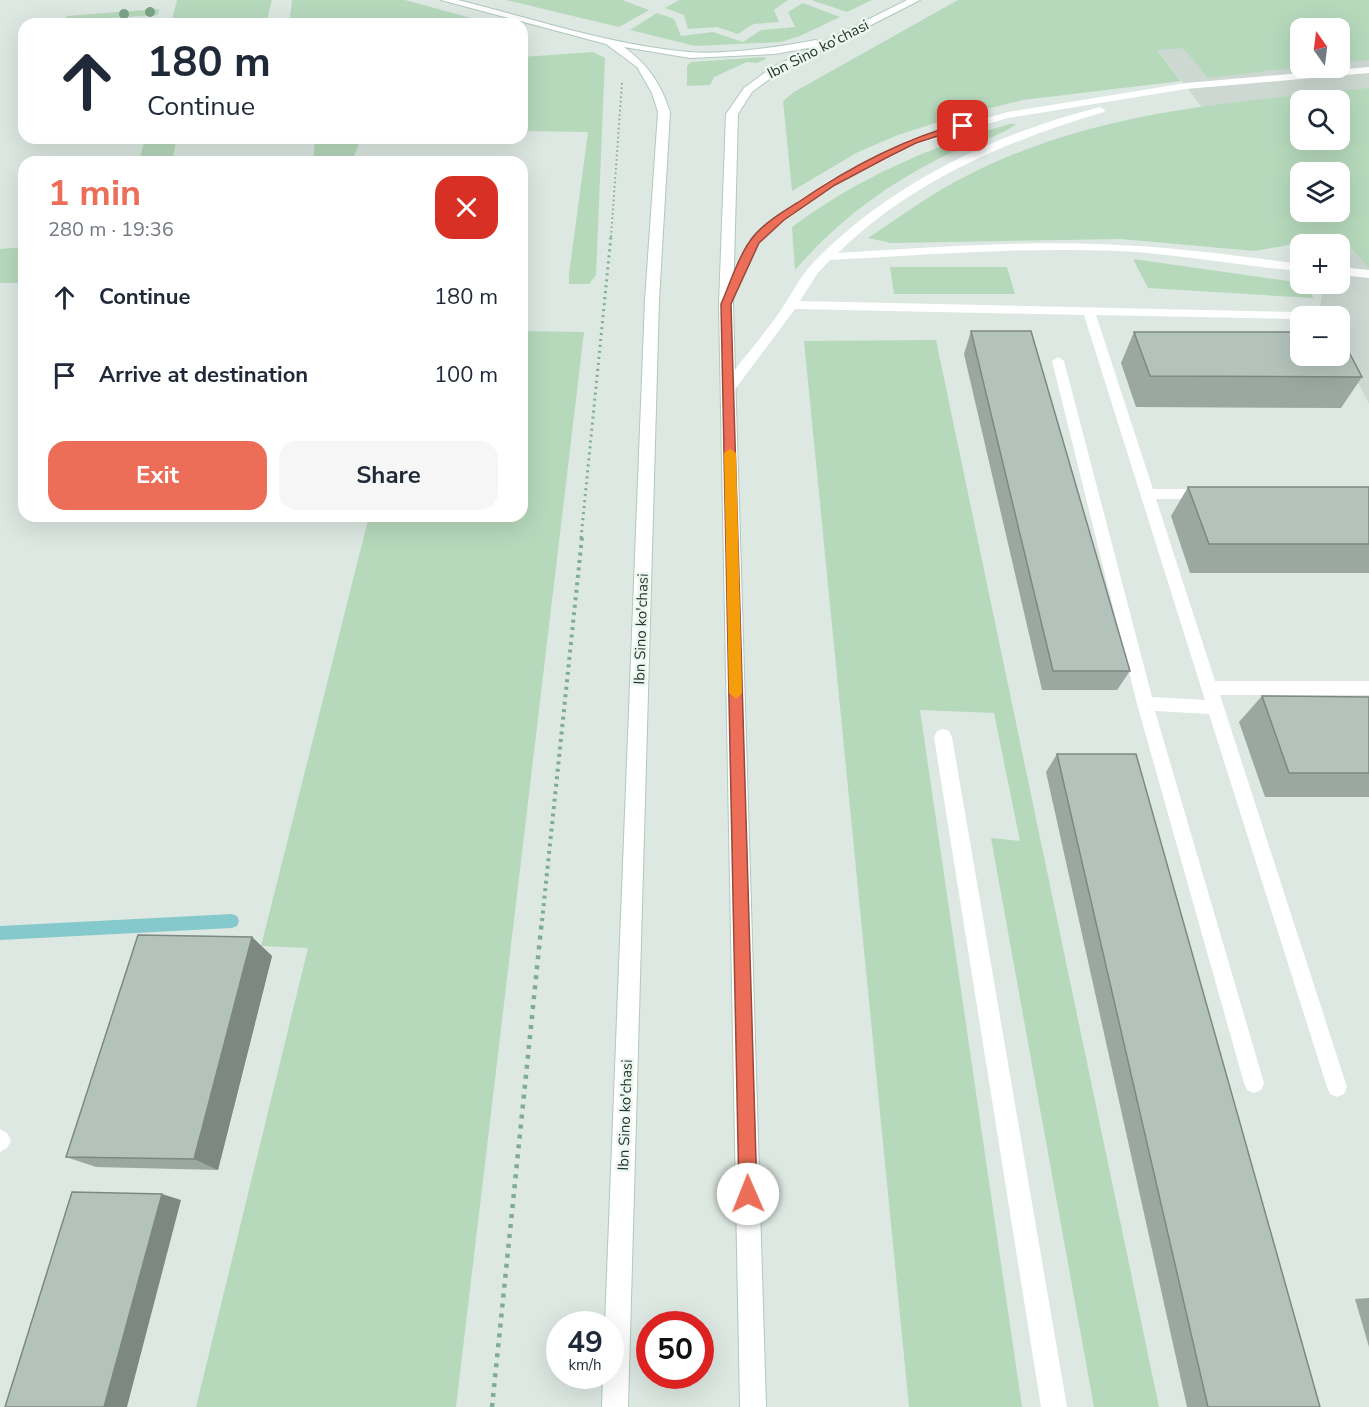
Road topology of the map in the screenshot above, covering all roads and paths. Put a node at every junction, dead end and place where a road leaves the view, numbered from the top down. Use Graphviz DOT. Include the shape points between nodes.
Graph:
graph roads {
  1 [pos="915,0"];
  2 [pos="455,1"];
  3 [pos="516,18"];
  4 [pos="528,21"];
  5 [pos="838,38"];
  6 [pos="616,46"];
  7 [pos="1369,70"];
  8 [pos="1186,86"];
  9 [pos="828,257"];
  10 [pos="1290,266"];
  11 [pos="1350,272"];
  12 [pos="1369,274"];
  13 [pos="726,304"];
  14 [pos="792,304"];
  15 [pos="1089,311"];
  16 [pos="1290,315"];
  17 [pos="1058,361"];
  18 [pos="728,389"];
  19 [pos="1146,494"];
  20 [pos="1217,494"];
  21 [pos="1209,688"];
  22 [pos="1369,688"];
  23 [pos="1145,704"];
  24 [pos="1215,707"];
  25 [pos="943,737"];
  26 [pos="1254,1083"];
  27 [pos="1337,1087"];
  28 [pos="492,1407"];
  29 [pos="615,1407"];
  30 [pos="753,1407"];
  31 [pos="1054,1407"];
  1 -- 5 [label="main road, Ibn Sino ko'chasi"];
  2 -- 3 [label="main road, Ibn Sino ko'chasi"];
  4 -- 6 [label="main road, Ibn Sino ko'chasi"];
  5 -- 6 [label="main road" via="775,51 690,55"];
  5 -- 13 [label="main road, Ibn Sino ko'chasi" via="760,80 732,114"];
  6 -- 28 [label="path" via="623,69 606,299"];
  6 -- 29 [label="main road, Ibn Sino ko'chasi" via="648,74 664,112 652,312"];
  7 -- 8 [label="lane"];
  8 -- 9 [label="lane" via="1072,117 968,157 904,194"];
  8 -- 13 [label="lane" via="1008,115 936,134 885,155 808,198 754,242"];
  9 -- 10 [label="lane" via="995,247 1098,247"];
  9 -- 14 [label="lane" via="814,269"];
  11 -- 12 [label="lane"];
  13 -- 18 [label="main road, Ibn Sino ko'chasi"];
  14 -- 15 [label="lane"];
  14 -- 18 [label="lane"];
  15 -- 16 [label="lane"];
  15 -- 19 [label="lane"];
  17 -- 23 [label="lane"];
  18 -- 30 [label="main road, Ibn Sino ko'chasi"];
  19 -- 20 [label="lane"];
  19 -- 21 [label="lane"];
  21 -- 22 [label="lane"];
  21 -- 24 [label="lane"];
  23 -- 24 [label="lane"];
  23 -- 26 [label="lane"];
  24 -- 27 [label="lane"];
  25 -- 31 [label="main road"];
}
